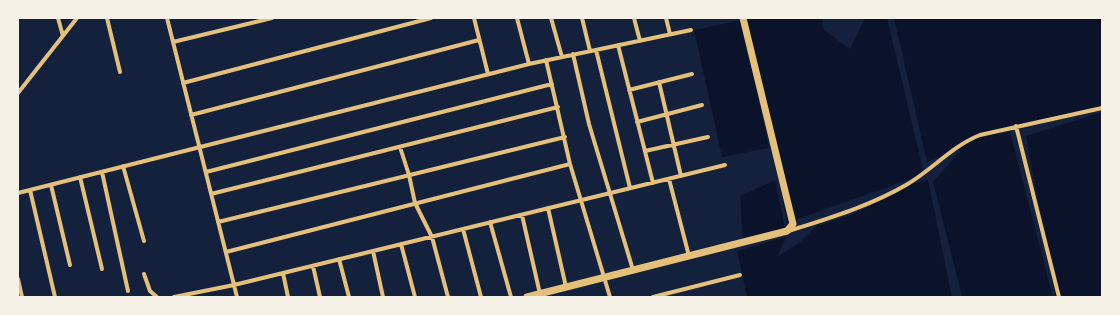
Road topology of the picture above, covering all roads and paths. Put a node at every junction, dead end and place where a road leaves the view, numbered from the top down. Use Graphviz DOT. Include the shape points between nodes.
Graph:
graph roads {
  1 [pos="58,18"];
  2 [pos="78,18"];
  3 [pos="107,18"];
  4 [pos="167,18"];
  5 [pos="272,18"];
  6 [pos="431,18"];
  7 [pos="474,18"];
  8 [pos="517,18"];
  9 [pos="552,18"];
  10 [pos="582,18"];
  11 [pos="634,18"];
  12 [pos="666,18"];
  13 [pos="743,18"];
  14 [pos="691,30"];
  15 [pos="670,34"];
  16 [pos="63,36"];
  17 [pos="480,40"];
  18 [pos="640,41"];
  19 [pos="173,42"];
  20 [pos="618,45"];
  21 [pos="596,50"];
  22 [pos="590,51"];
  23 [pos="573,54"];
  24 [pos="562,57"];
  25 [pos="546,60"];
  26 [pos="529,64"];
  27 [pos="120,72"];
  28 [pos="488,74"];
  29 [pos="692,74"];
  30 [pos="659,82"];
  31 [pos="183,83"];
  32 [pos="552,84"];
  33 [pos="629,90"];
  34 [pos="18,94"];
  35 [pos="702,105"];
  36 [pos="558,108"];
  37 [pos="1102,108"];
  38 [pos="666,114"];
  39 [pos="192,115"];
  40 [pos="637,122"];
  41 [pos="1016,126"];
  42 [pos="565,137"];
  43 [pos="708,137"];
  44 [pos="673,144"];
  45 [pos="199,147"];
  46 [pos="400,147"];
  47 [pos="645,151"];
  48 [pos="570,164"];
  49 [pos="725,165"];
  50 [pos="124,166"];
  51 [pos="102,172"];
  52 [pos="206,172"];
  53 [pos="409,175"];
  54 [pos="681,176"];
  55 [pos="80,177"];
  56 [pos="670,179"];
  57 [pos="652,183"];
  58 [pos="51,185"];
  59 [pos="630,188"];
  60 [pos="30,190"];
  61 [pos="18,193"];
  62 [pos="611,193"];
  63 [pos="212,194"];
  64 [pos="582,200"];
  65 [pos="415,203"];
  66 [pos="548,208"];
  67 [pos="522,215"];
  68 [pos="218,222"];
  69 [pos="490,222"];
  70 [pos="463,229"];
  71 [pos="787,231"];
  72 [pos="432,236"];
  73 [pos="144,241"];
  74 [pos="401,244"];
  75 [pos="373,251"];
  76 [pos="226,252"];
  77 [pos="689,256"];
  78 [pos="339,259"];
  79 [pos="70,265"];
  80 [pos="313,266"];
  81 [pos="102,269"];
  82 [pos="633,270"];
  83 [pos="283,273"];
  84 [pos="144,274"];
  85 [pos="740,275"];
  86 [pos="604,277"];
  87 [pos="18,279"];
  88 [pos="234,285"];
  89 [pos="566,287"];
  90 [pos="128,291"];
  91 [pos="540,294"];
  92 [pos="22,297"];
  93 [pos="55,297"];
  94 [pos="157,297"];
  95 [pos="174,297"];
  96 [pos="237,297"];
  97 [pos="288,297"];
  98 [pos="320,297"];
  99 [pos="349,297"];
  100 [pos="383,297"];
  101 [pos="415,297"];
  102 [pos="448,297"];
  103 [pos="481,297"];
  104 [pos="511,297"];
  105 [pos="527,297"];
  106 [pos="610,297"];
  107 [pos="653,297"];
  108 [pos="1059,297"];
  1 -- 16 [label="street"];
  2 -- 16 [label="street"];
  3 -- 27 [label="street"];
  4 -- 19 [label="street"];
  5 -- 19 [label="street"];
  6 -- 31 [label="street"];
  7 -- 17 [label="street"];
  8 -- 26 [label="street"];
  9 -- 24 [label="street"];
  10 -- 22 [label="street"];
  11 -- 18 [label="street"];
  12 -- 15 [label="street"];
  13 -- 71 [label="street" via="793,224"];
  14 -- 15 [label="street"];
  15 -- 18 [label="street"];
  16 -- 34 [label="street"];
  17 -- 28 [label="street"];
  17 -- 39 [label="street"];
  18 -- 20 [label="street"];
  19 -- 31 [label="street"];
  20 -- 21 [label="street"];
  20 -- 33 [label="street"];
  21 -- 22 [label="street"];
  21 -- 59 [label="street"];
  22 -- 23 [label="street"];
  23 -- 24 [label="street"];
  23 -- 62 [label="street" via="589,124"];
  24 -- 25 [label="street"];
  25 -- 26 [label="street"];
  25 -- 32 [label="street"];
  26 -- 28 [label="street"];
  28 -- 45 [label="street"];
  29 -- 30 [label="street"];
  30 -- 33 [label="street"];
  30 -- 38 [label="street"];
  31 -- 39 [label="street"];
  32 -- 36 [label="street"];
  32 -- 52 [label="street"];
  33 -- 40 [label="street"];
  35 -- 38 [label="street"];
  36 -- 42 [label="street"];
  36 -- 46 [label="street"];
  37 -- 41 [label="street"];
  38 -- 40 [label="street"];
  38 -- 44 [label="street"];
  39 -- 45 [label="street"];
  40 -- 47 [label="street"];
  41 -- 71 [label="street" via="967,140 908,184 887,195"];
  41 -- 108 [label="street"];
  42 -- 48 [label="street"];
  42 -- 53 [label="street"];
  43 -- 44 [label="street"];
  44 -- 47 [label="street"];
  44 -- 54 [label="street"];
  45 -- 50 [label="street"];
  45 -- 52 [label="street"];
  46 -- 53 [label="street"];
  46 -- 63 [label="street"];
  47 -- 57 [label="street"];
  48 -- 64 [label="street"];
  48 -- 65 [label="street"];
  49 -- 54 [label="street"];
  50 -- 51 [label="street"];
  50 -- 73 [label="street"];
  51 -- 55 [label="street"];
  51 -- 90 [label="street"];
  52 -- 63 [label="street"];
  53 -- 65 [label="street"];
  53 -- 68 [label="street"];
  54 -- 56 [label="street"];
  55 -- 58 [label="street"];
  55 -- 81 [label="street"];
  56 -- 57 [label="street"];
  56 -- 77 [label="street"];
  57 -- 59 [label="street"];
  58 -- 60 [label="street"];
  58 -- 79 [label="street"];
  59 -- 62 [label="street"];
  60 -- 61 [label="street"];
  60 -- 93 [label="street"];
  62 -- 64 [label="street"];
  62 -- 82 [label="street"];
  63 -- 68 [label="street"];
  64 -- 66 [label="street"];
  64 -- 86 [label="street"];
  65 -- 72 [label="street"];
  65 -- 76 [label="street"];
  66 -- 67 [label="street"];
  66 -- 89 [label="street"];
  67 -- 69 [label="street"];
  67 -- 91 [label="street"];
  68 -- 76 [label="street"];
  69 -- 70 [label="street"];
  69 -- 104 [label="street"];
  70 -- 72 [label="street"];
  70 -- 103 [label="street"];
  71 -- 77 [label="street"];
  72 -- 74 [label="street"];
  72 -- 102 [label="street"];
  74 -- 75 [label="street"];
  74 -- 101 [label="street"];
  75 -- 78 [label="street"];
  75 -- 100 [label="street"];
  76 -- 88 [label="street"];
  77 -- 82 [label="street"];
  78 -- 80 [label="street"];
  78 -- 99 [label="street"];
  80 -- 83 [label="street"];
  80 -- 98 [label="street"];
  82 -- 86 [label="street"];
  83 -- 88 [label="street"];
  83 -- 97 [label="street"];
  84 -- 94 [label="street" via="150,291"];
  85 -- 107 [label="street"];
  86 -- 89 [label="street"];
  86 -- 106 [label="street"];
  87 -- 92 [label="street"];
  88 -- 95 [label="street"];
  88 -- 96 [label="street"];
  89 -- 91 [label="street"];
  91 -- 105 [label="street"];
}
